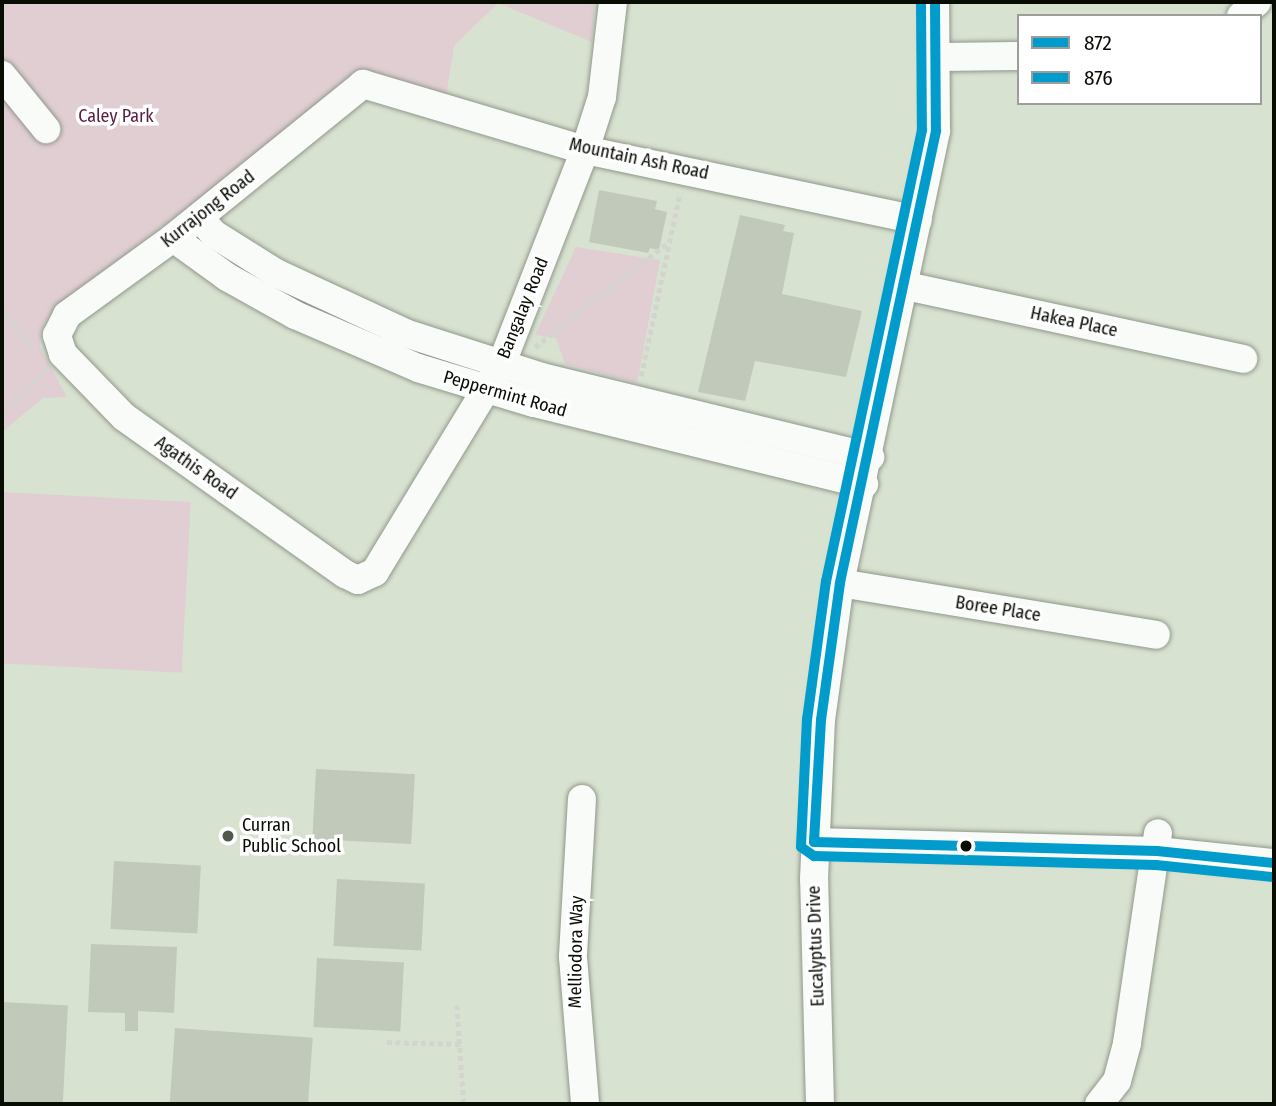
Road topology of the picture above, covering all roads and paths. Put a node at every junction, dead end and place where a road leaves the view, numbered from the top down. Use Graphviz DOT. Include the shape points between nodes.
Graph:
graph roads {
  1 [pos="613,2"];
  2 [pos="934,2"];
  3 [pos="1257,2"];
  4 [pos="1243,14"];
  5 [pos="1017,56"];
  6 [pos="938,57"];
  7 [pos="2,75"];
  8 [pos="363,84"];
  9 [pos="46,129"];
  10 [pos="585,150"];
  11 [pos="680,191"];
  12 [pos="199,217"];
  13 [pos="918,220"];
  14 [pos="173,238"];
  15 [pos="669,242"];
  16 [pos="906,286"];
  17 [pos="2,309"];
  18 [pos="57,335"];
  19 [pos="530,351"];
  20 [pos="1243,359"];
  21 [pos="502,363"];
  22 [pos="638,387"];
  23 [pos="485,389"];
  24 [pos="2,412"];
  25 [pos="870,457"];
  26 [pos="864,484"];
  27 [pos="358,580"];
  28 [pos="840,583"];
  29 [pos="1156,635"];
  30 [pos="582,799"];
  31 [pos="814,833"];
  32 [pos="1157,842"];
  33 [pos="1274,844"];
  34 [pos="1274,863"];
  35 [pos="457,1005"];
  36 [pos="387,1042"];
  37 [pos="460,1044"];
  38 [pos="464,1104"];
  39 [pos="585,1104"];
  40 [pos="820,1104"];
  41 [pos="1099,1104"];
  1 -- 10 [label="street, Bangalay Road" via="602,97"];
  2 -- 6 [label="street, Eucalyptus Drive"];
  3 -- 4 [label="street"];
  5 -- 6 [label="street"];
  6 -- 13 [label="street, Eucalyptus Drive" via="936,131"];
  7 -- 9 [label="street"];
  8 -- 10 [label="street, Mountain Ash Road"];
  8 -- 12 [label="street, Kurrajong Road"];
  10 -- 13 [label="street, Mountain Ash Road"];
  10 -- 21 [label="street, Bangalay Road"];
  11 -- 15 [label="path"];
  12 -- 14 [label="street, Kurrajong Road"];
  12 -- 21 [label="street, Peppermint Road" via="236,250 321,296 405,333"];
  13 -- 16 [label="street, Eucalyptus Drive"];
  14 -- 18 [label="street, Kurrajong Road" via="66,315"];
  14 -- 23 [label="street, Peppermint Road" via="227,277 295,315 368,349"];
  15 -- 19 [label="path"];
  15 -- 22 [label="path"];
  16 -- 20 [label="street, Hakea Place"];
  16 -- 25 [label="street, Eucalyptus Drive"];
  17 -- 24 [label="path" via="48,366"];
  18 -- 27 [label="street, Agathis Road" via="73,369 124,417"];
  21 -- 23 [label="street, Bangalay Road"];
  21 -- 25 [label="street, Peppermint Road"];
  23 -- 26 [label="street, Peppermint Road"];
  23 -- 27 [label="street, Bangalay Road" via="386,556 375,572"];
  25 -- 26 [label="street, Eucalyptus Drive"];
  26 -- 28 [label="street, Eucalyptus Drive"];
  28 -- 29 [label="street, Boree Place"];
  28 -- 31 [label="street, Eucalyptus Drive"];
  30 -- 39 [label="street, Melliodora Way" via="573,957"];
  31 -- 32 [label="street"];
  31 -- 40 [label="street, Eucalyptus Drive"];
  32 -- 33 [label="street"];
  32 -- 34 [label="street"];
  32 -- 41 [label="street" via="1127,1043 1117,1082"];
  35 -- 37 [label="path"];
  36 -- 37 [label="path"];
  37 -- 38 [label="path"];
}
